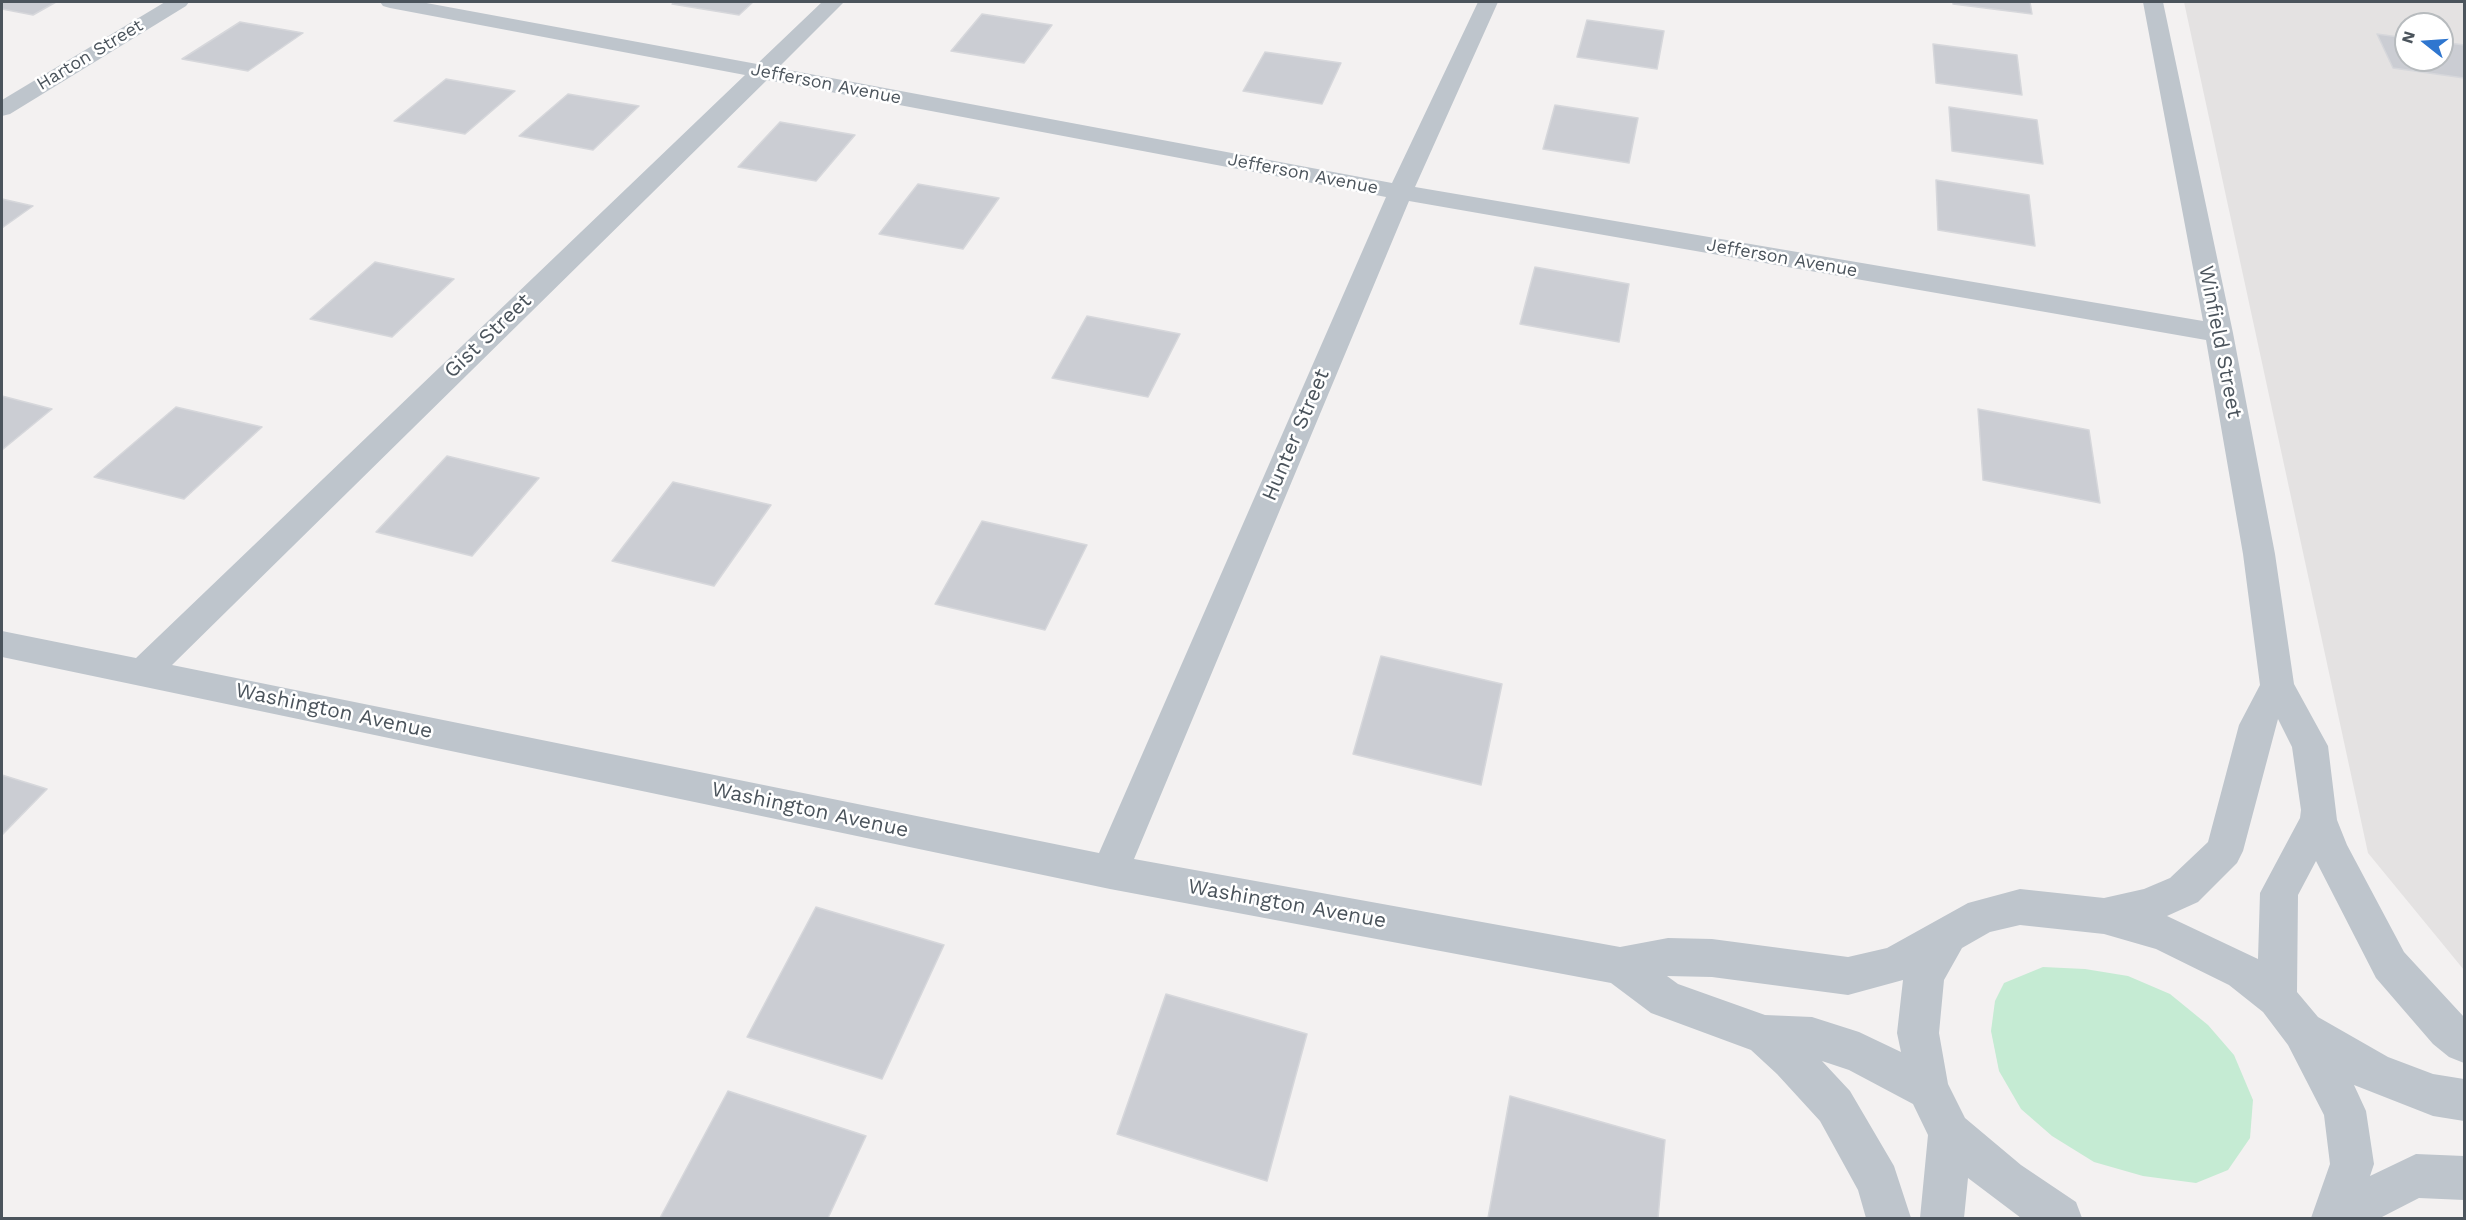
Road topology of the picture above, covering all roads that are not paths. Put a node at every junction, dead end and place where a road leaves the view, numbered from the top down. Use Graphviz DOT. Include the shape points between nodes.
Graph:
graph roads {
  1 [pos="179,2"];
  2 [pos="390,2"];
  3 [pos="834,2"];
  4 [pos="1488,2"];
  5 [pos="2153,2"];
  6 [pos="759,71"];
  7 [pos="2,110"];
  8 [pos="1400,192"];
  9 [pos="2219,333"];
  10 [pos="2,644"];
  11 [pos="143,672"];
  12 [pos="2277,685"];
  13 [pos="2318,820"];
  14 [pos="1110,872"];
  15 [pos="2104,915"];
  16 [pos="1948,935"];
  17 [pos="1620,966"];
  18 [pos="2277,998"];
  19 [pos="2303,1031"];
  20 [pos="1765,1035"];
  21 [pos="2464,1043"];
  22 [pos="1928,1089"];
  23 [pos="2464,1101"];
  24 [pos="1950,1133"];
  25 [pos="2464,1178"];
  26 [pos="1888,1218"];
  27 [pos="1942,1218"];
  28 [pos="2060,1218"];
  29 [pos="2333,1218"];
  1 -- 7 [label="street, Harton Street"];
  2 -- 6 [label="street, Jefferson Avenue"];
  3 -- 6 [label="street, Gist Street"];
  4 -- 8 [label="street, Hunter Street"];
  5 -- 9 [label="street, Winfield Street"];
  6 -- 8 [label="street, Jefferson Avenue"];
  6 -- 11 [label="street, Gist Street"];
  8 -- 9 [label="street, Jefferson Avenue"];
  8 -- 14 [label="street, Hunter Street"];
  9 -- 12 [label="street, Winfield Street" via="2259,554"];
  10 -- 11 [label="street, Washington Avenue"];
  11 -- 14 [label="street, Washington Avenue"];
  12 -- 13 [label="street, Winfield Street" via="2310,746"];
  12 -- 15 [label="street" via="2257,725 2224,850 2184,890 2147,906"];
  13 -- 18 [label="street" via="2279,893"];
  13 -- 21 [label="street" via="2390,965"];
  14 -- 17 [label="street, Washington Avenue"];
  15 -- 16 [label="street, Washington Avenue" via="2019,907 1982,916"];
  15 -- 18 [label="street" via="2164,933 2243,972"];
  16 -- 17 [label="street, Washington Avenue" via="1894,965 1848,976 1712,958 1668,957"];
  16 -- 22 [label="street" via="1924,976 1918,1033"];
  17 -- 20 [label="street, Washington Avenue" via="1665,999"];
  18 -- 19 [label="street"];
  19 -- 23 [label="street" via="2376,1074 2433,1095"];
  19 -- 29 [label="street" via="2345,1111 2352,1164"];
  20 -- 22 [label="street, Washington Avenue" via="1812,1037 1859,1053"];
  20 -- 26 [label="street, Washington Avenue" via="1835,1106 1878,1182"];
  22 -- 24 [label="street"];
  24 -- 27 [label="street"];
  24 -- 28 [label="street" via="2005,1181"];
  25 -- 29 [label="street" via="2416,1176"];
}
